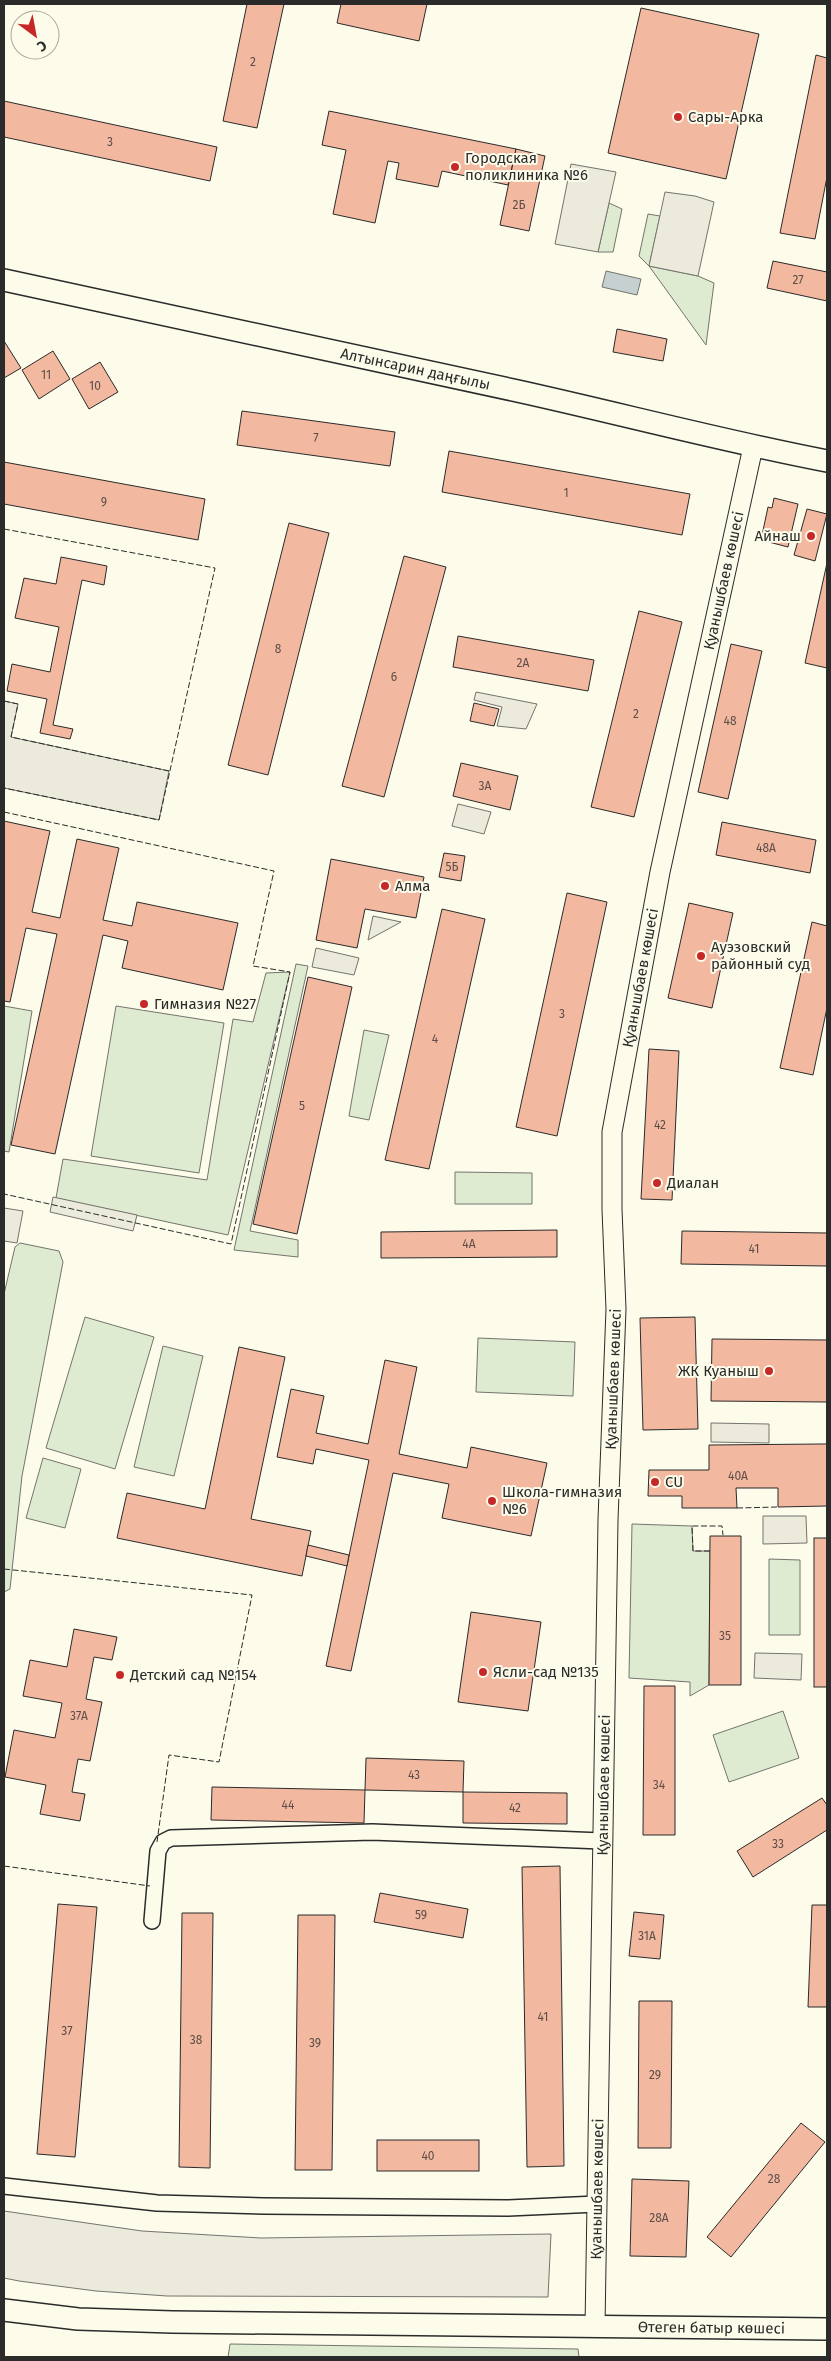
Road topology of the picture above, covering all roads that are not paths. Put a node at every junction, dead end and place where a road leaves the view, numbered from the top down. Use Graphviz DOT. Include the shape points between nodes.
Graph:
graph roads {
  1 [pos="4,280"];
  2 [pos="753,446"];
  3 [pos="827,461"];
  4 [pos="602,1841"];
  5 [pos="152,1921"];
  6 [pos="4,2186"];
  7 [pos="597,2204"];
  8 [pos="4,2310"];
  9 [pos="595,2327"];
  10 [pos="827,2329"];
  1 -- 2 [label="main road, Алтынсарин даңғылы" via="532,394"];
  2 -- 3 [label="main road, Алтынсарин даңғылы"];
  2 -- 4 [label="street, Қуанышбаев көшесі" via="660,872 612,1132 616,1309"];
  4 -- 5 [label="street" via="372,1832 172,1838 163,1842 158,1850"];
  4 -- 7 [label="street, Қуанышбаев көшесі"];
  6 -- 7 [label="street" via="157,2203 508,2208"];
  7 -- 9 [label="street, Қуанышбаев көшесі"];
  8 -- 9 [label="main road, Өтеген батыр көшесі" via="78,2319"];
  9 -- 10 [label="main road, Өтеген батыр көшесі"];
}
